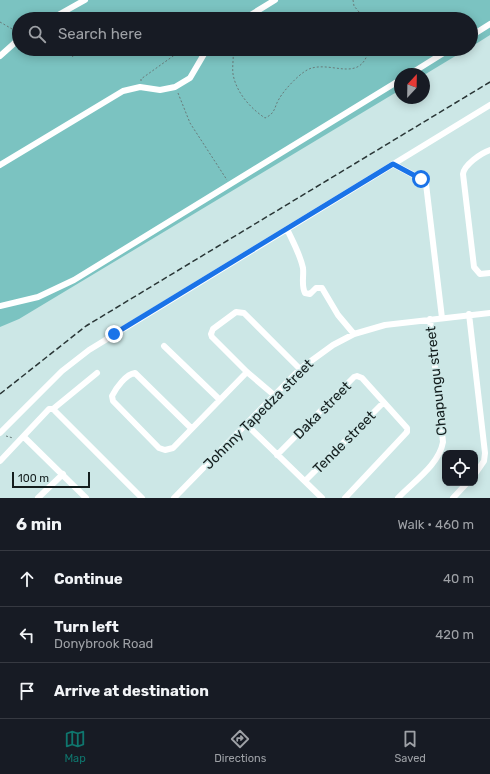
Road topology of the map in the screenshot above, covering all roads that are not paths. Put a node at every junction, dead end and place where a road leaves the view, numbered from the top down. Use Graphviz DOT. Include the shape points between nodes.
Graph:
graph roads {
  1 [pos="85,0"];
  2 [pos="275,0"];
  3 [pos="64,12"];
  4 [pos="255,12"];
  5 [pos="490,24"];
  6 [pos="478,32"];
  7 [pos="12,45"];
  8 [pos="0,56"];
  9 [pos="203,56"];
  10 [pos="439,56"];
  11 [pos="420,68"];
  12 [pos="394,84"];
  13 [pos="490,105"];
  14 [pos="490,150"];
  15 [pos="393,164"];
  16 [pos="0,165"];
  17 [pos="287,229"];
  18 [pos="490,273"];
  19 [pos="0,306"];
  20 [pos="490,313"];
  21 [pos="469,314"];
  22 [pos="442,318"];
  23 [pos="430,319"];
  24 [pos="354,334"];
  25 [pos="164,346"];
  26 [pos="300,370"];
  27 [pos="247,372"];
  28 [pos="97,373"];
  29 [pos="274,395"];
  30 [pos="219,399"];
  31 [pos="384,403"];
  32 [pos="53,408"];
  33 [pos="247,425"];
  34 [pos="191,428"];
  35 [pos="3,435"];
  36 [pos="24,437"];
  37 [pos="277,455"];
  38 [pos="0,461"];
  39 [pos="478,470"];
  40 [pos="63,474"];
  41 [pos="305,481"];
  42 [pos="464,486"];
  43 [pos="38,498"];
  44 [pos="86,498"];
  45 [pos="142,498"];
  46 [pos="174,498"];
  47 [pos="322,498"];
  48 [pos="345,498"];
  49 [pos="398,498"];
  50 [pos="453,498"];
  1 -- 3 [label="street"];
  2 -- 4 [label="street"];
  5 -- 6 [label="street"];
  7 -- 8 [label="street"];
  9 -- 16 [label="street" via="190,78 175,87 160,90 140,87 123,91"];
  10 -- 11 [label="street"];
  12 -- 19 [label="street" via="74,280 38,297"];
  13 -- 15 [label="street"];
  14 -- 18 [label="street" via="465,168 463,174 474,267 480,274"];
  15 -- 17 [label="street"];
  15 -- 22 [label="street" via="426,184"];
  17 -- 24 [label="street" via="301,260 305,293 310,294 316,288 322,288 338,315"];
  17 -- 35 [label="street" via="78,358 62,371"];
  20 -- 21 [label="street, Johnny Tapedza street"];
  21 -- 22 [label="street, Johnny Tapedza street"];
  21 -- 39 [label="street" via="485,453 484,461"];
  22 -- 23 [label="street, Johnny Tapedza street"];
  23 -- 24 [label="street, Johnny Tapedza street" via="385,325"];
  23 -- 49 [label="street, Chapungu street" via="443,442 436,459"];
  24 -- 26 [label="street, Johnny Tapedza street" via="316,356"];
  25 -- 30 [label="street"];
  26 -- 27 [label="street" via="244,313 236,312 213,329 211,334"];
  26 -- 29 [label="street, Johnny Tapedza street"];
  27 -- 29 [label="street"];
  27 -- 30 [label="street"];
  28 -- 32 [label="street"];
  29 -- 33 [label="street, Johnny Tapedza street"];
  30 -- 34 [label="street"];
  31 -- 37 [label="street, Daka street" via="362,378 357,376"];
  31 -- 41 [label="street, Tende street"];
  31 -- 48 [label="street" via="407,428 407,434"];
  32 -- 36 [label="street" via="49,409"];
  32 -- 45 [label="street"];
  33 -- 37 [label="street"];
  33 -- 46 [label="street, Johnny Tapedza street"];
  34 -- 34 [label="street" via="173,448 159,448 113,401 112,396 131,374 138,374"];
  36 -- 38 [label="street"];
  36 -- 40 [label="street"];
  37 -- 41 [label="street"];
  40 -- 43 [label="street"];
  40 -- 44 [label="street"];
  41 -- 47 [label="street"];
  42 -- 50 [label="street"];
}
